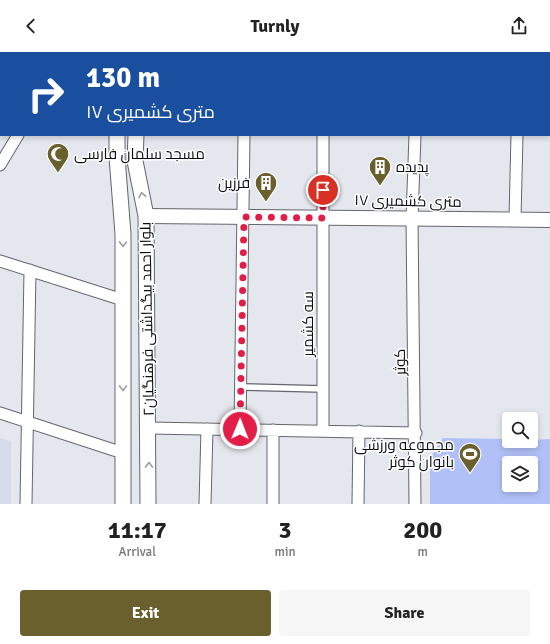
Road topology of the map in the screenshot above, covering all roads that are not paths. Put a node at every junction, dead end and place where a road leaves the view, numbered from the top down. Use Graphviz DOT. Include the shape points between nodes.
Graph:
graph roads {
  1 [pos="17,136"];
  2 [pos="117,136"];
  3 [pos="136,136"];
  4 [pos="244,136"];
  5 [pos="323,136"];
  6 [pos="415,136"];
  7 [pos="517,136"];
  8 [pos="0,165"];
  9 [pos="146,216"];
  10 [pos="244,217"];
  11 [pos="323,218"];
  12 [pos="412,219"];
  13 [pos="515,219"];
  14 [pos="550,220"];
  15 [pos="0,261"];
  16 [pos="30,270"];
  17 [pos="123,300"];
  18 [pos="123,365"];
  19 [pos="148,366"];
  20 [pos="241,387"];
  21 [pos="323,389"];
  22 [pos="0,413"];
  23 [pos="27,422"];
  24 [pos="149,428"];
  25 [pos="206,429"];
  26 [pos="240,429"];
  27 [pos="273,430"];
  28 [pos="323,431"];
  29 [pos="359,432"];
  30 [pos="416,432"];
  31 [pos="123,453"];
  32 [pos="26,504"];
  33 [pos="123,504"];
  34 [pos="148,504"];
  35 [pos="205,504"];
  36 [pos="273,504"];
  37 [pos="358,504"];
  38 [pos="415,504"];
  1 -- 8 [label="street"];
  2 -- 17 [label="main road, بلوار احمد بیگداشتی فرهنگیان۲, one-way" via="124,234"];
  9 -- 3 [label="main road, بلوار احمد بیگداشتی فرهنگیان۲, one-way" via="135,161"];
  4 -- 10 [label="street"];
  5 -- 11 [label="street, سه کشمیر"];
  6 -- 12 [label="street, کوثر"];
  7 -- 13 [label="street"];
  9 -- 10 [label="street, ۱۷ متری کشمیری"];
  9 -- 19 [label="main road, بلوار احمد بیگداشتی فرهنگیان۲"];
  10 -- 11 [label="street, ۱۷ متری کشمیری"];
  10 -- 20 [label="street"];
  11 -- 12 [label="street, ۱۷ متری کشمیری"];
  11 -- 21 [label="street, سه کشمیر"];
  12 -- 13 [label="street, ۱۷ متری کشمیری"];
  12 -- 30 [label="street, کوثر"];
  13 -- 14 [label="street, ۱۷ متری کشمیری"];
  15 -- 16 [label="street"];
  16 -- 17 [label="street"];
  16 -- 23 [label="street"];
  17 -- 18 [label="main road, بلوار احمد بیگداشتی فرهنگیان۲"];
  18 -- 19 [label="main road"];
  18 -- 31 [label="main road, بلوار احمد بیگداشتی فرهنگیان۲, one-way"];
  19 -- 24 [label="main road, بلوار احمد بیگداشتی فرهنگیان۲"];
  20 -- 21 [label="lane"];
  20 -- 26 [label="street"];
  21 -- 28 [label="street, سه کشمیر"];
  22 -- 23 [label="street"];
  23 -- 31 [label="street"];
  23 -- 32 [label="street"];
  24 -- 25 [label="street"];
  34 -- 24 [label="main road, بلوار احمد بیگداشتی فرهنگیان۲, one-way"];
  25 -- 26 [label="street"];
  25 -- 35 [label="street"];
  26 -- 27 [label="street"];
  27 -- 28 [label="street"];
  27 -- 36 [label="street"];
  28 -- 29 [label="street"];
  29 -- 30 [label="street"];
  29 -- 37 [label="street"];
  30 -- 38 [label="street, کوثر"];
  31 -- 33 [label="main road, بلوار احمد بیگداشتی فرهنگیان۲"];
}
